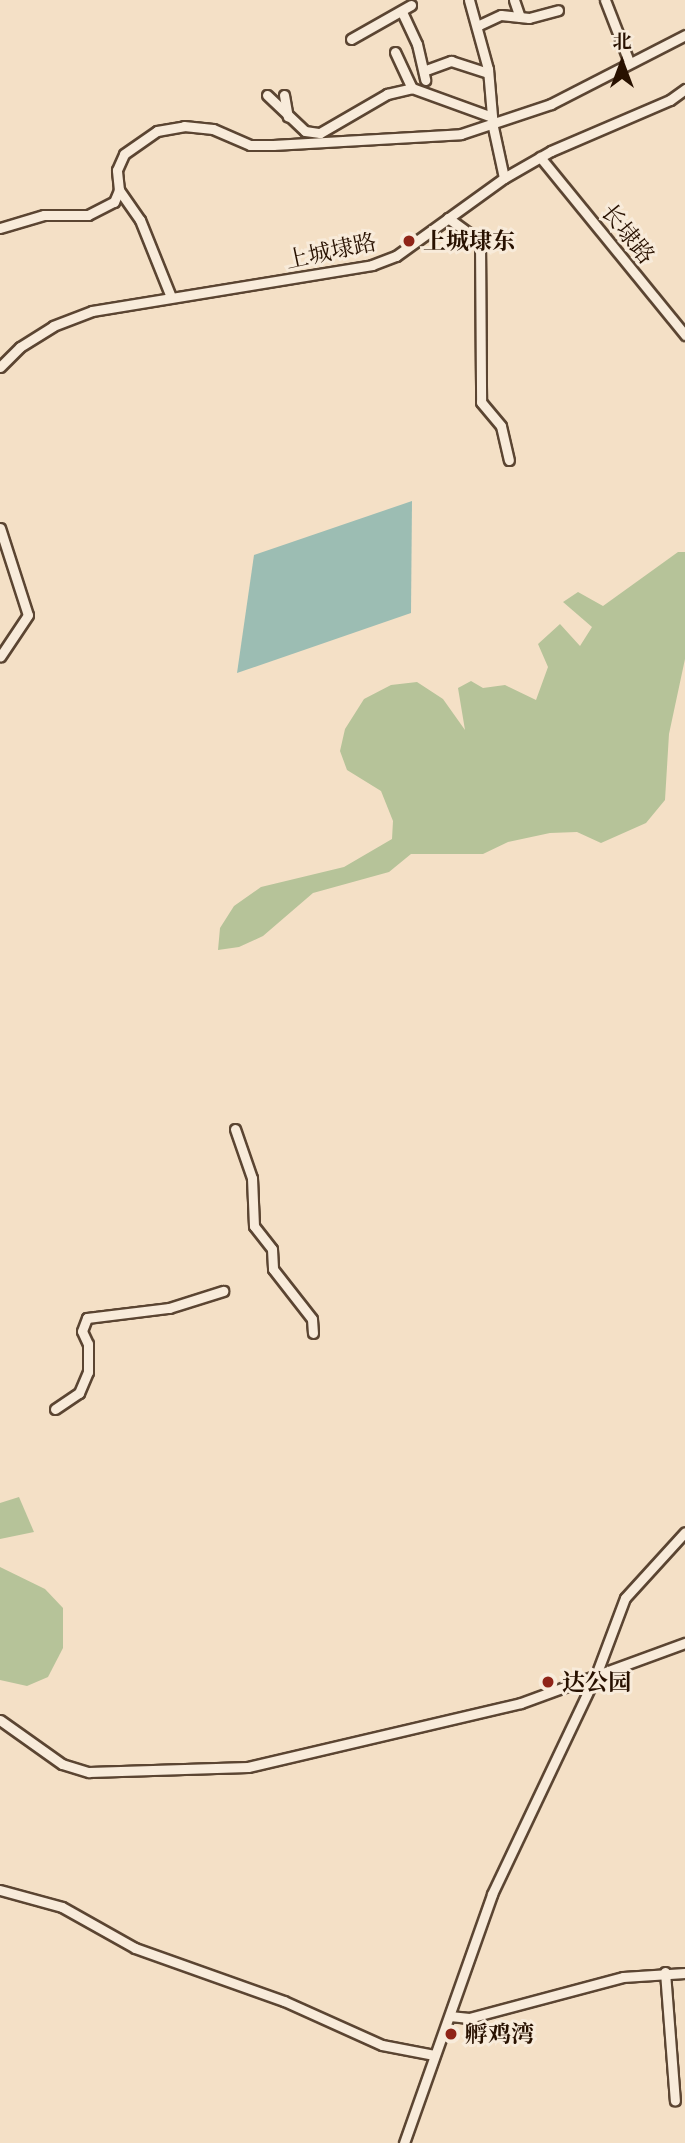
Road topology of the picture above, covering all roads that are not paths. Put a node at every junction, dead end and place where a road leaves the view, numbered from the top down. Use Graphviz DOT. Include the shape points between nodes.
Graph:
graph roads {
  1 [pos="469,0"];
  2 [pos="514,0"];
  3 [pos="605,0"];
  4 [pos="411,5"];
  5 [pos="558,10"];
  6 [pos="402,12"];
  7 [pos="520,17"];
  8 [pos="477,26"];
  9 [pos="685,35"];
  10 [pos="351,39"];
  11 [pos="394,52"];
  12 [pos="629,62"];
  13 [pos="488,74"];
  14 [pos="412,88"];
  15 [pos="685,89"];
  16 [pos="267,95"];
  17 [pos="284,95"];
  18 [pos="289,118"];
  19 [pos="492,122"];
  20 [pos="540,157"];
  21 [pos="504,178"];
  22 [pos="119,190"];
  23 [pos="448,218"];
  24 [pos="0,228"];
  25 [pos="171,297"];
  26 [pos="685,335"];
  27 [pos="0,367"];
  28 [pos="509,460"];
  29 [pos="0,528"];
  30 [pos="10,562"];
  31 [pos="0,569"];
  32 [pos="0,657"];
  33 [pos="235,1129"];
  34 [pos="223,1291"];
  35 [pos="313,1334"];
  36 [pos="55,1409"];
  37 [pos="685,1532"];
  38 [pos="685,1643"];
  39 [pos="596,1675"];
  40 [pos="0,1720"];
  41 [pos="0,1890"];
  42 [pos="665,1972"];
  43 [pos="685,1973"];
  44 [pos="450,2016"];
  45 [pos="434,2055"];
  46 [pos="675,2101"];
  47 [pos="404,2143"];
  1 -- 8 [label="street"];
  2 -- 7 [label="street"];
  3 -- 12 [label="street"];
  4 -- 6 [label="street"];
  5 -- 7 [label="street"];
  6 -- 10 [label="street" via="393,11"];
  6 -- 13 [label="street" via="426,75 452,61"];
  7 -- 8 [label="street" via="501,15"];
  8 -- 13 [label="street"];
  9 -- 12 [label="street"];
  11 -- 14 [label="street"];
  12 -- 19 [label="street" via="551,104"];
  13 -- 19 [label="street"];
  14 -- 18 [label="street" via="387,94 320,133 305,131"];
  14 -- 19 [label="street"];
  15 -- 20 [label="street, 上城埭路" via="670,100"];
  16 -- 18 [label="street"];
  17 -- 18 [label="street"];
  19 -- 21 [label="street"];
  19 -- 22 [label="street" via="425,139 273,145 250,145 213,129 157,131 124,154 117,170"];
  20 -- 21 [label="street, 上城埭路"];
  20 -- 26 [label="street, 长埭路"];
  21 -- 23 [label="street, 上城埭路"];
  22 -- 24 [label="street" via="114,202 89,215 44,215"];
  22 -- 25 [label="street" via="140,220"];
  23 -- 25 [label="street, 上城埭路" via="396,256 372,265"];
  23 -- 28 [label="street" via="480,241 481,402 501,426"];
  25 -- 27 [label="street, 上城埭路" via="92,311 53,326 20,347"];
  29 -- 30 [label="street"];
  30 -- 31 [label="street"];
  30 -- 32 [label="street" via="27,617"];
  33 -- 35 [label="street" via="252,1178 254,1226 272,1249 273,1269 312,1318"];
  34 -- 36 [label="street" via="169,1308 87,1318 82,1331 88,1344 85,1379 79,1393"];
  37 -- 39 [label="street" via="625,1598"];
  38 -- 39 [label="street"];
  39 -- 40 [label="street" via="522,1703 278,1762 213,1771 89,1772 62,1764"];
  39 -- 44 [label="street" via="492,1894"];
  41 -- 45 [label="street" via="62,1907 135,1948 284,2001 382,2045"];
  42 -- 43 [label="street"];
  42 -- 44 [label="street" via="595,1983 470,2018"];
  42 -- 46 [label="street"];
  44 -- 45 [label="street"];
  45 -- 47 [label="street"];
}
